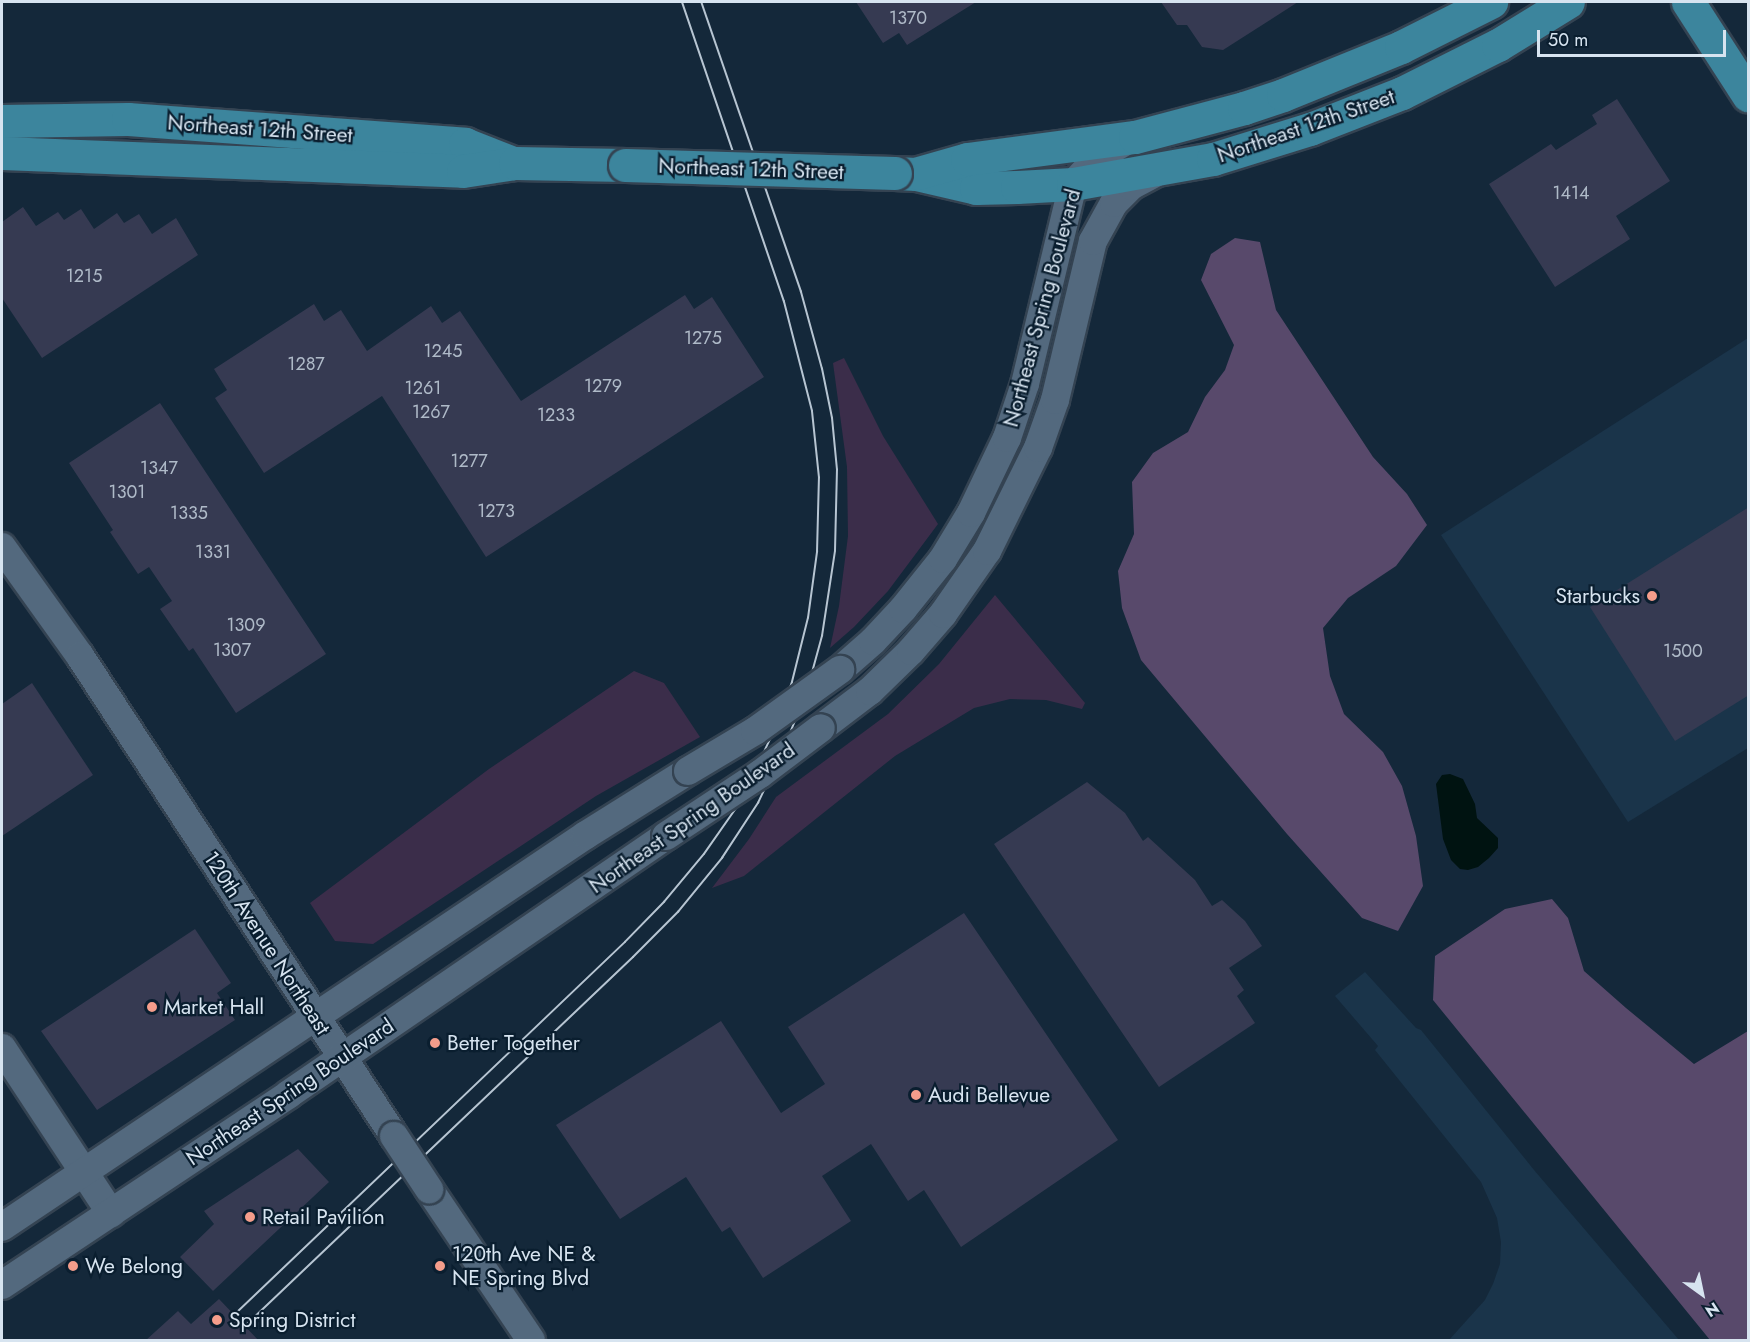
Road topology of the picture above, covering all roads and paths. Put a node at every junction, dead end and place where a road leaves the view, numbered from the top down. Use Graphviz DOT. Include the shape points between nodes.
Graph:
graph roads {
  1 [pos="1491,2"];
  2 [pos="1568,2"];
  3 [pos="1688,2"];
  4 [pos="1749,95"];
  5 [pos="2,121"];
  6 [pos="1135,137"];
  7 [pos="2,153"];
  8 [pos="515,163"];
  9 [pos="1161,170"];
  10 [pos="905,173"];
  11 [pos="1073,184"];
  12 [pos="2,547"];
  13 [pos="316,1017"];
  14 [pos="2,1048"];
  15 [pos="342,1057"];
  16 [pos="84,1172"];
  17 [pos="111,1213"];
  18 [pos="2,1227"];
  19 [pos="2,1285"];
  20 [pos="531,1341"];
  1 -- 6 [label="main road, Northeast 12th Street" via="1401,47 1283,95"];
  2 -- 9 [label="main road, Northeast 12th Street" via="1488,50 1366,108 1267,144"];
  3 -- 4 [label="main road"];
  5 -- 8 [label="main road, Northeast 12th Street" via="128,119 465,144"];
  6 -- 10 [label="main road, Northeast 12th Street" via="967,159"];
  6 -- 11 [label="street, Northeast Spring Boulevard" via="1097,158"];
  7 -- 8 [label="main road, Northeast 12th Street" via="463,171"];
  8 -- 10 [label="main road, Northeast 12th Street, bridge"];
  9 -- 11 [label="main road, Northeast 12th Street"];
  9 -- 15 [label="street, Northeast Spring Boulevard, bridge" via="1131,186 1114,203 1093,241 1055,400 1038,448 1007,516 964,586 911,651 870,691 760,774"];
  10 -- 11 [label="main road, Northeast 12th Street" via="976,188"];
  11 -- 13 [label="street, Northeast Spring Boulevard, bridge" via="1036,346 1014,418 984,490 943,559 903,609 840,670 755,731 625,810"];
  12 -- 13 [label="street, 120th Avenue Northeast" via="80,656"];
  13 -- 15 [label="street, 120th Avenue Northeast"];
  13 -- 16 [label="street, Northeast Spring Boulevard"];
  14 -- 16 [label="street"];
  15 -- 17 [label="street, Northeast Spring Boulevard"];
  15 -- 20 [label="street, 120th Avenue Northeast, bridge"];
  16 -- 17 [label="street"];
  16 -- 18 [label="street, Northeast Spring Boulevard"];
  17 -- 19 [label="street, Northeast Spring Boulevard"];
}
